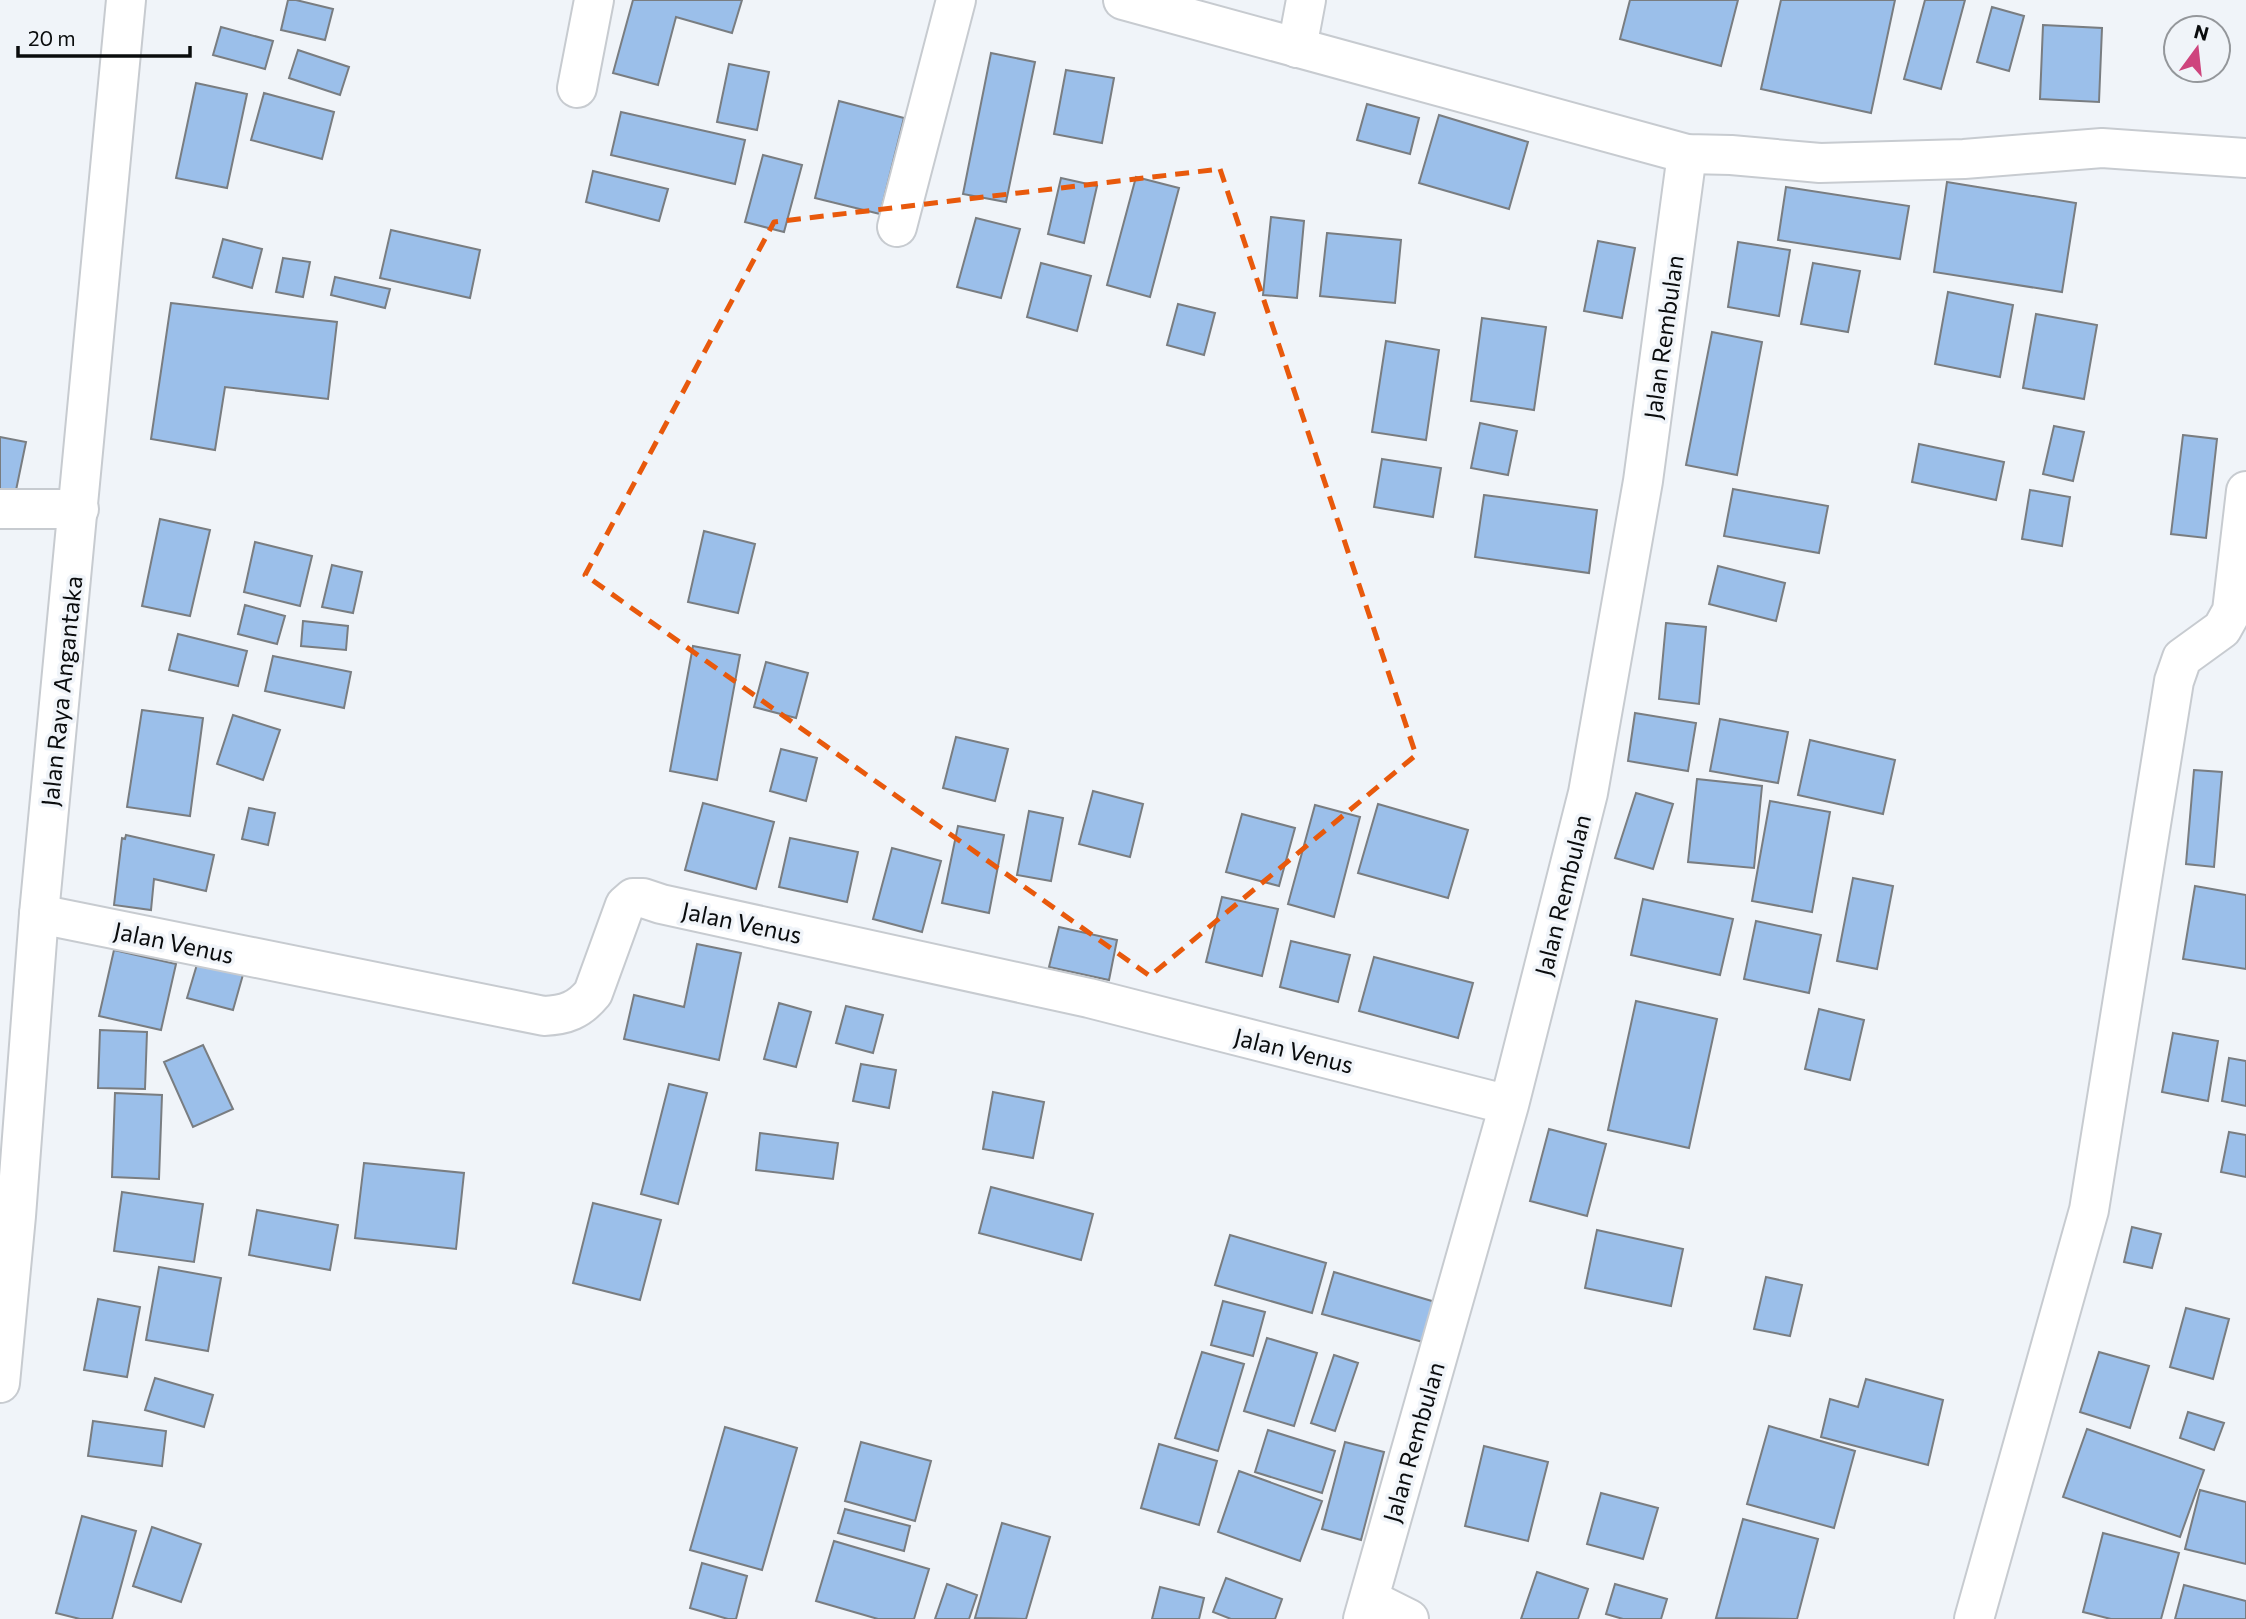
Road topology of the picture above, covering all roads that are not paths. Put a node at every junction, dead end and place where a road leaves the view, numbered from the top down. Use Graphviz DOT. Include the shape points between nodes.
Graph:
graph roads {
  1 [pos="126,0"];
  2 [pos="594,0"];
  3 [pos="956,0"];
  4 [pos="1123,0"];
  5 [pos="1306,0"];
  6 [pos="1297,48"];
  7 [pos="577,88"];
  8 [pos="1687,154"];
  9 [pos="2246,158"];
  10 [pos="897,227"];
  11 [pos="2246,491"];
  12 [pos="0,509"];
  13 [pos="79,509"];
  14 [pos="39,914"];
  15 [pos="1509,1105"];
  16 [pos="8,1215"];
  17 [pos="0,1383"];
  18 [pos="1366,1609"];
  19 [pos="1409,1619"];
  20 [pos="1974,1619"];
  1 -- 13 [label="street, Jalan Raya Angantaka"];
  2 -- 7 [label="street"];
  3 -- 10 [label="street"];
  4 -- 6 [label="street"];
  5 -- 6 [label="street"];
  6 -- 8 [label="street"];
  8 -- 9 [label="street" via="1820,163 1964,159 2102,148"];
  8 -- 15 [label="street, Jalan Rembulan" via="1643,481 1588,793"];
  11 -- 20 [label="street" via="2232,611 2222,629 2185,655 2174,681 2089,1210"];
  12 -- 13 [label="street"];
  13 -- 14 [label="street, Jalan Raya Angantaka"];
  14 -- 15 [label="street, Jalan Venus" via="544,1016 561,1015 585,1004 625,905 633,898 643,898 1089,998"];
  14 -- 16 [label="street, Jalan Raya Angantaka"];
  15 -- 18 [label="street, Jalan Rembulan"];
  16 -- 17 [label="street, Jalan Raya Angantaka"];
  18 -- 19 [label="street"];
}
